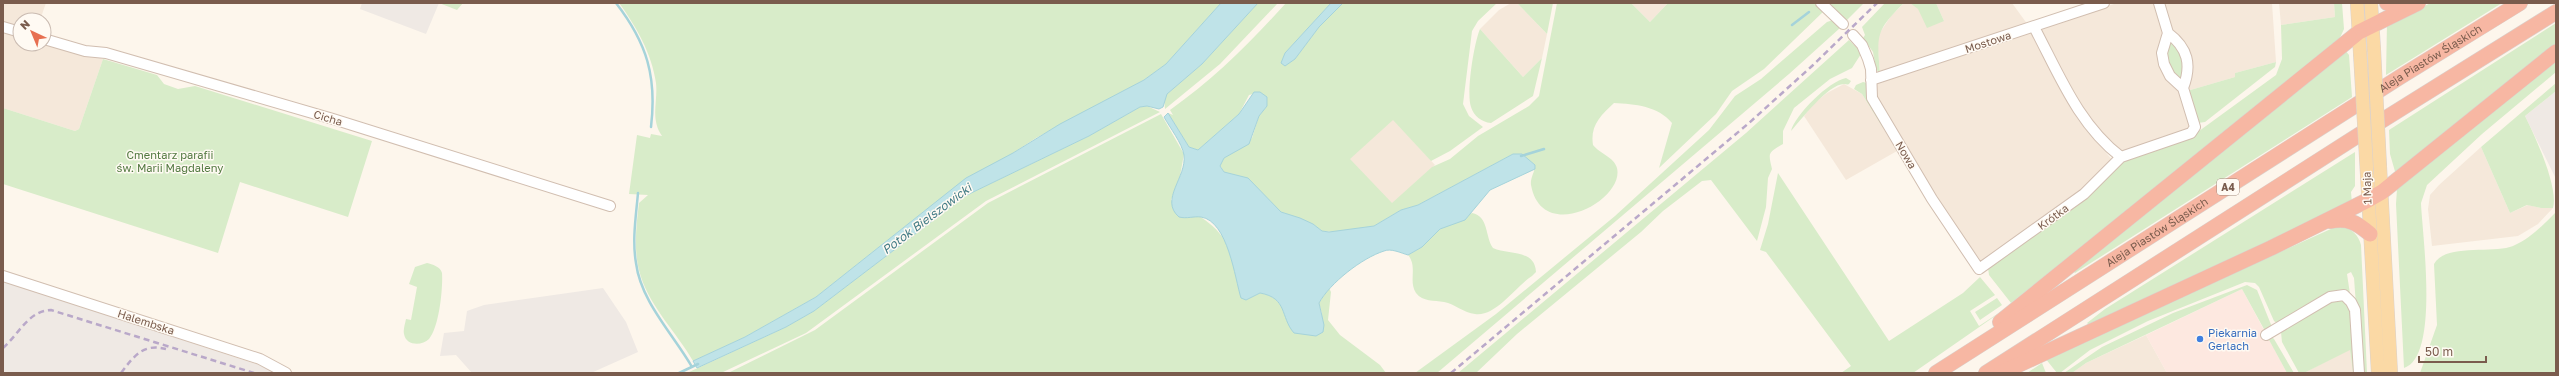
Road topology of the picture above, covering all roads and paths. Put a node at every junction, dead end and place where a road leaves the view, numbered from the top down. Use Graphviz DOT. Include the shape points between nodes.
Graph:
graph roads {
  1 [pos="1821,3"];
  2 [pos="2104,3"];
  3 [pos="2159,3"];
  4 [pos="2357,3"];
  5 [pos="2371,3"];
  6 [pos="2387,3"];
  7 [pos="2520,3"];
  8 [pos="2415,4"];
  9 [pos="2556,12"];
  10 [pos="1843,24"];
  11 [pos="2373,24"];
  12 [pos="2034,27"];
  13 [pos="2359,32"];
  14 [pos="2168,33"];
  15 [pos="1853,35"];
  16 [pos="52,41"];
  17 [pos="2556,52"];
  18 [pos="1870,80"];
  19 [pos="2183,88"];
  20 [pos="2122,157"];
  21 [pos="2382,192"];
  22 [pos="2368,200"];
  23 [pos="610,206"];
  24 [pos="2325,222"];
  25 [pos="2370,234"];
  26 [pos="1979,269"];
  27 [pos="3,276"];
  28 [pos="2266,335"];
  29 [pos="286,373"];
  30 [pos="1935,373"];
  31 [pos="1986,373"];
  32 [pos="2000,373"];
  33 [pos="2359,373"];
  34 [pos="2378,373"];
  35 [pos="2391,373"];
  1 -- 10 [label="street"];
  2 -- 12 [label="street, Mostowa"];
  3 -- 14 [label="street"];
  4 -- 13 [label="main road, 1 Maja"];
  5 -- 11 [label="main road, 1 Maja"];
  6 -- 8 [label="highway"];
  7 -- 30 [label="highway, Aleja Piastów Śląskich / A4"];
  8 -- 11 [label="highway"];
  9 -- 31 [label="highway, A4"];
  11 -- 13 [label="highway"];
  11 -- 21 [label="main road, 1 Maja, bridge"];
  12 -- 18 [label="street, Mostowa"];
  12 -- 20 [label="street" via="2080,114 2106,145"];
  13 -- 22 [label="main road, 1 Maja, bridge"];
  13 -- 30 [label="highway"];
  14 -- 19 [label="street" via="2162,59 2170,76"];
  14 -- 19 [label="street" via="2180,42 2188,60 2188,73"];
  15 -- 18 [label="street, Nowa" via="1862,45 1868,59 1871,69"];
  16 -- 23 [label="street, Cicha" via="80,50 106,53 291,107"];
  17 -- 21 [label="highway"];
  18 -- 26 [label="street, Nowa" via="1872,98 1932,199"];
  19 -- 20 [label="street" via="2195,127 2191,133"];
  20 -- 26 [label="street, Krótka" via="2084,194"];
  21 -- 22 [label="highway"];
  21 -- 35 [label="main road, 1 Maja"];
  22 -- 24 [label="highway"];
  22 -- 25 [label="main road, 1 Maja"];
  24 -- 25 [label="highway" via="2343,219 2354,221"];
  24 -- 32 [label="highway"];
  25 -- 34 [label="main road, 1 Maja"];
  27 -- 29 [label="street, Halembska" via="260,359"];
  28 -- 33 [label="street" via="2330,297 2344,295 2349,298 2355,310"];
}
